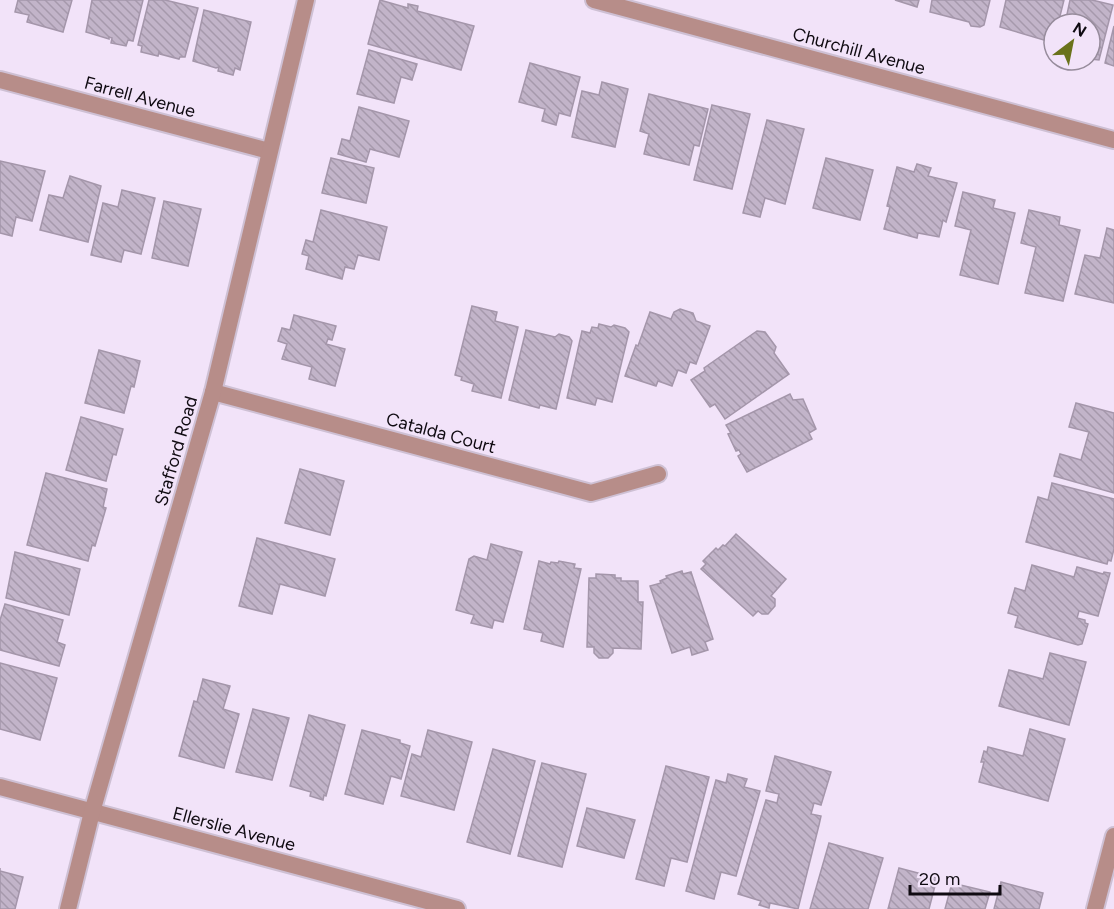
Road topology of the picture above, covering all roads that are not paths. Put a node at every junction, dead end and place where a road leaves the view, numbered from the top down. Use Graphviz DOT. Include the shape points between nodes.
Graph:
graph roads {
  1 [pos="306,0"];
  2 [pos="594,0"];
  3 [pos="0,80"];
  4 [pos="1114,140"];
  5 [pos="269,151"];
  6 [pos="213,392"];
  7 [pos="658,474"];
  8 [pos="0,787"];
  9 [pos="92,812"];
  10 [pos="1114,836"];
  11 [pos="68,909"];
  12 [pos="457,909"];
  13 [pos="1095,909"];
  1 -- 5 [label="street, Stafford Road"];
  2 -- 4 [label="street, Churchill Avenue"];
  3 -- 5 [label="street, Farrell Avenue"];
  5 -- 6 [label="street, Stafford Road"];
  6 -- 7 [label="street, Catalda Court" via="591,493"];
  6 -- 9 [label="street, Stafford Road"];
  8 -- 9 [label="street, Ellerslie Avenue"];
  9 -- 11 [label="street, Stafford Road"];
  9 -- 12 [label="street, Ellerslie Avenue"];
  10 -- 13 [label="street"];
}
